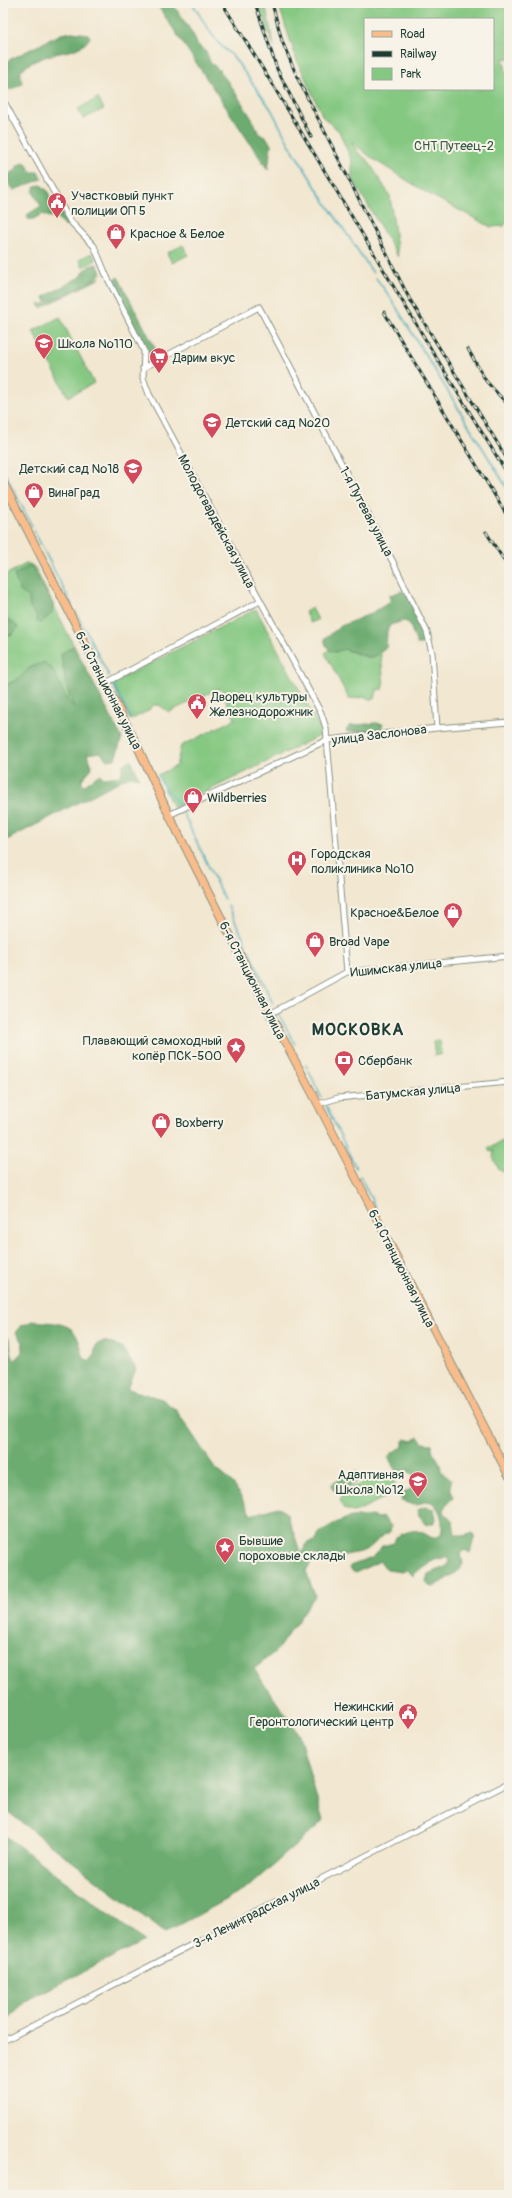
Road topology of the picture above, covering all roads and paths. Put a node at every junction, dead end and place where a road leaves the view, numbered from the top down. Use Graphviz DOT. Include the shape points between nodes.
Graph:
graph roads {
  1 [pos="3,100"];
  2 [pos="143,368"];
  3 [pos="3,482"];
  4 [pos="260,601"];
  5 [pos="106,683"];
  6 [pos="509,722"];
  7 [pos="437,728"];
  8 [pos="327,740"];
  9 [pos="169,815"];
  10 [pos="509,956"];
  11 [pos="347,972"];
  12 [pos="270,1014"];
  13 [pos="509,1082"];
  14 [pos="318,1104"];
  15 [pos="509,1476"];
  16 [pos="509,1783"];
  17 [pos="3,2041"];
  1 -- 2 [label="street, Молодогвардейская улица" via="70,220 94,246 144,351"];
  2 -- 4 [label="street, Молодогвардейская улица" via="143,378 151,398"];
  2 -- 7 [label="street, 1-я Путевая улица" via="259,307 427,632 432,653"];
  3 -- 5 [label="main road, 6-я Станционная улица"];
  4 -- 5 [label="street"];
  4 -- 8 [label="street, Молодогвардейская улица" via="321,713"];
  5 -- 9 [label="main road, 6-я Станционная улица"];
  6 -- 7 [label="street, улица Заслонова"];
  7 -- 8 [label="street, улица Заслонова"];
  8 -- 9 [label="street, улица Заслонова"];
  8 -- 11 [label="street, Молодогвардейская улица"];
  9 -- 12 [label="main road, 6-я Станционная улица"];
  10 -- 11 [label="street, Ишимская улица"];
  11 -- 12 [label="street, Ишимская улица"];
  12 -- 14 [label="main road, 6-я Станционная улица"];
  13 -- 14 [label="street, Батумская улица" via="338,1098"];
  14 -- 15 [label="main road, 6-я Станционная улица"];
  16 -- 17 [label="street, 3-я Ленинградская улица"];
}
